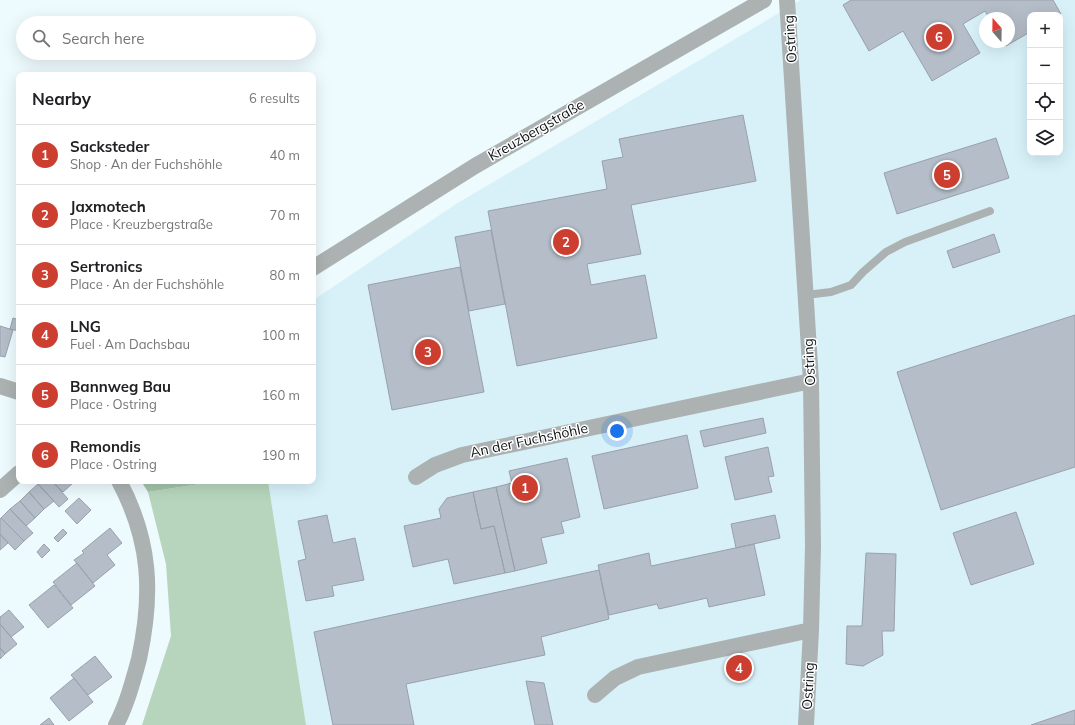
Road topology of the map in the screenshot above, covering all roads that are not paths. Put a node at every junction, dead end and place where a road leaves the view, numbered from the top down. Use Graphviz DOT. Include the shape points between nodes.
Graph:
graph roads {
  1 [pos="764,0"];
  2 [pos="787,0"];
  3 [pos="990,211"];
  4 [pos="316,266"];
  5 [pos="806,295"];
  6 [pos="811,381"];
  7 [pos="0,386"];
  8 [pos="16,391"];
  9 [pos="16,476"];
  10 [pos="416,477"];
  11 [pos="120,484"];
  12 [pos="0,490"];
  13 [pos="812,630"];
  14 [pos="595,695"];
  15 [pos="116,725"];
  16 [pos="806,725"];
  1 -- 4 [label="street, Kreuzbergstraße" via="475,166"];
  2 -- 5 [label="street, Ostring"];
  3 -- 5 [label="lane" via="904,242 886,252 851,285 831,292"];
  5 -- 6 [label="street, Ostring"];
  6 -- 10 [label="street, An der Fuchshöhle" via="462,455 436,465"];
  6 -- 13 [label="street, Ostring"];
  7 -- 8 [label="street"];
  9 -- 12 [label="street"];
  11 -- 15 [label="street" via="136,518 148,588 143,639 133,683"];
  13 -- 14 [label="street" via="638,667 615,678"];
  13 -- 16 [label="street, Ostring"];
}
